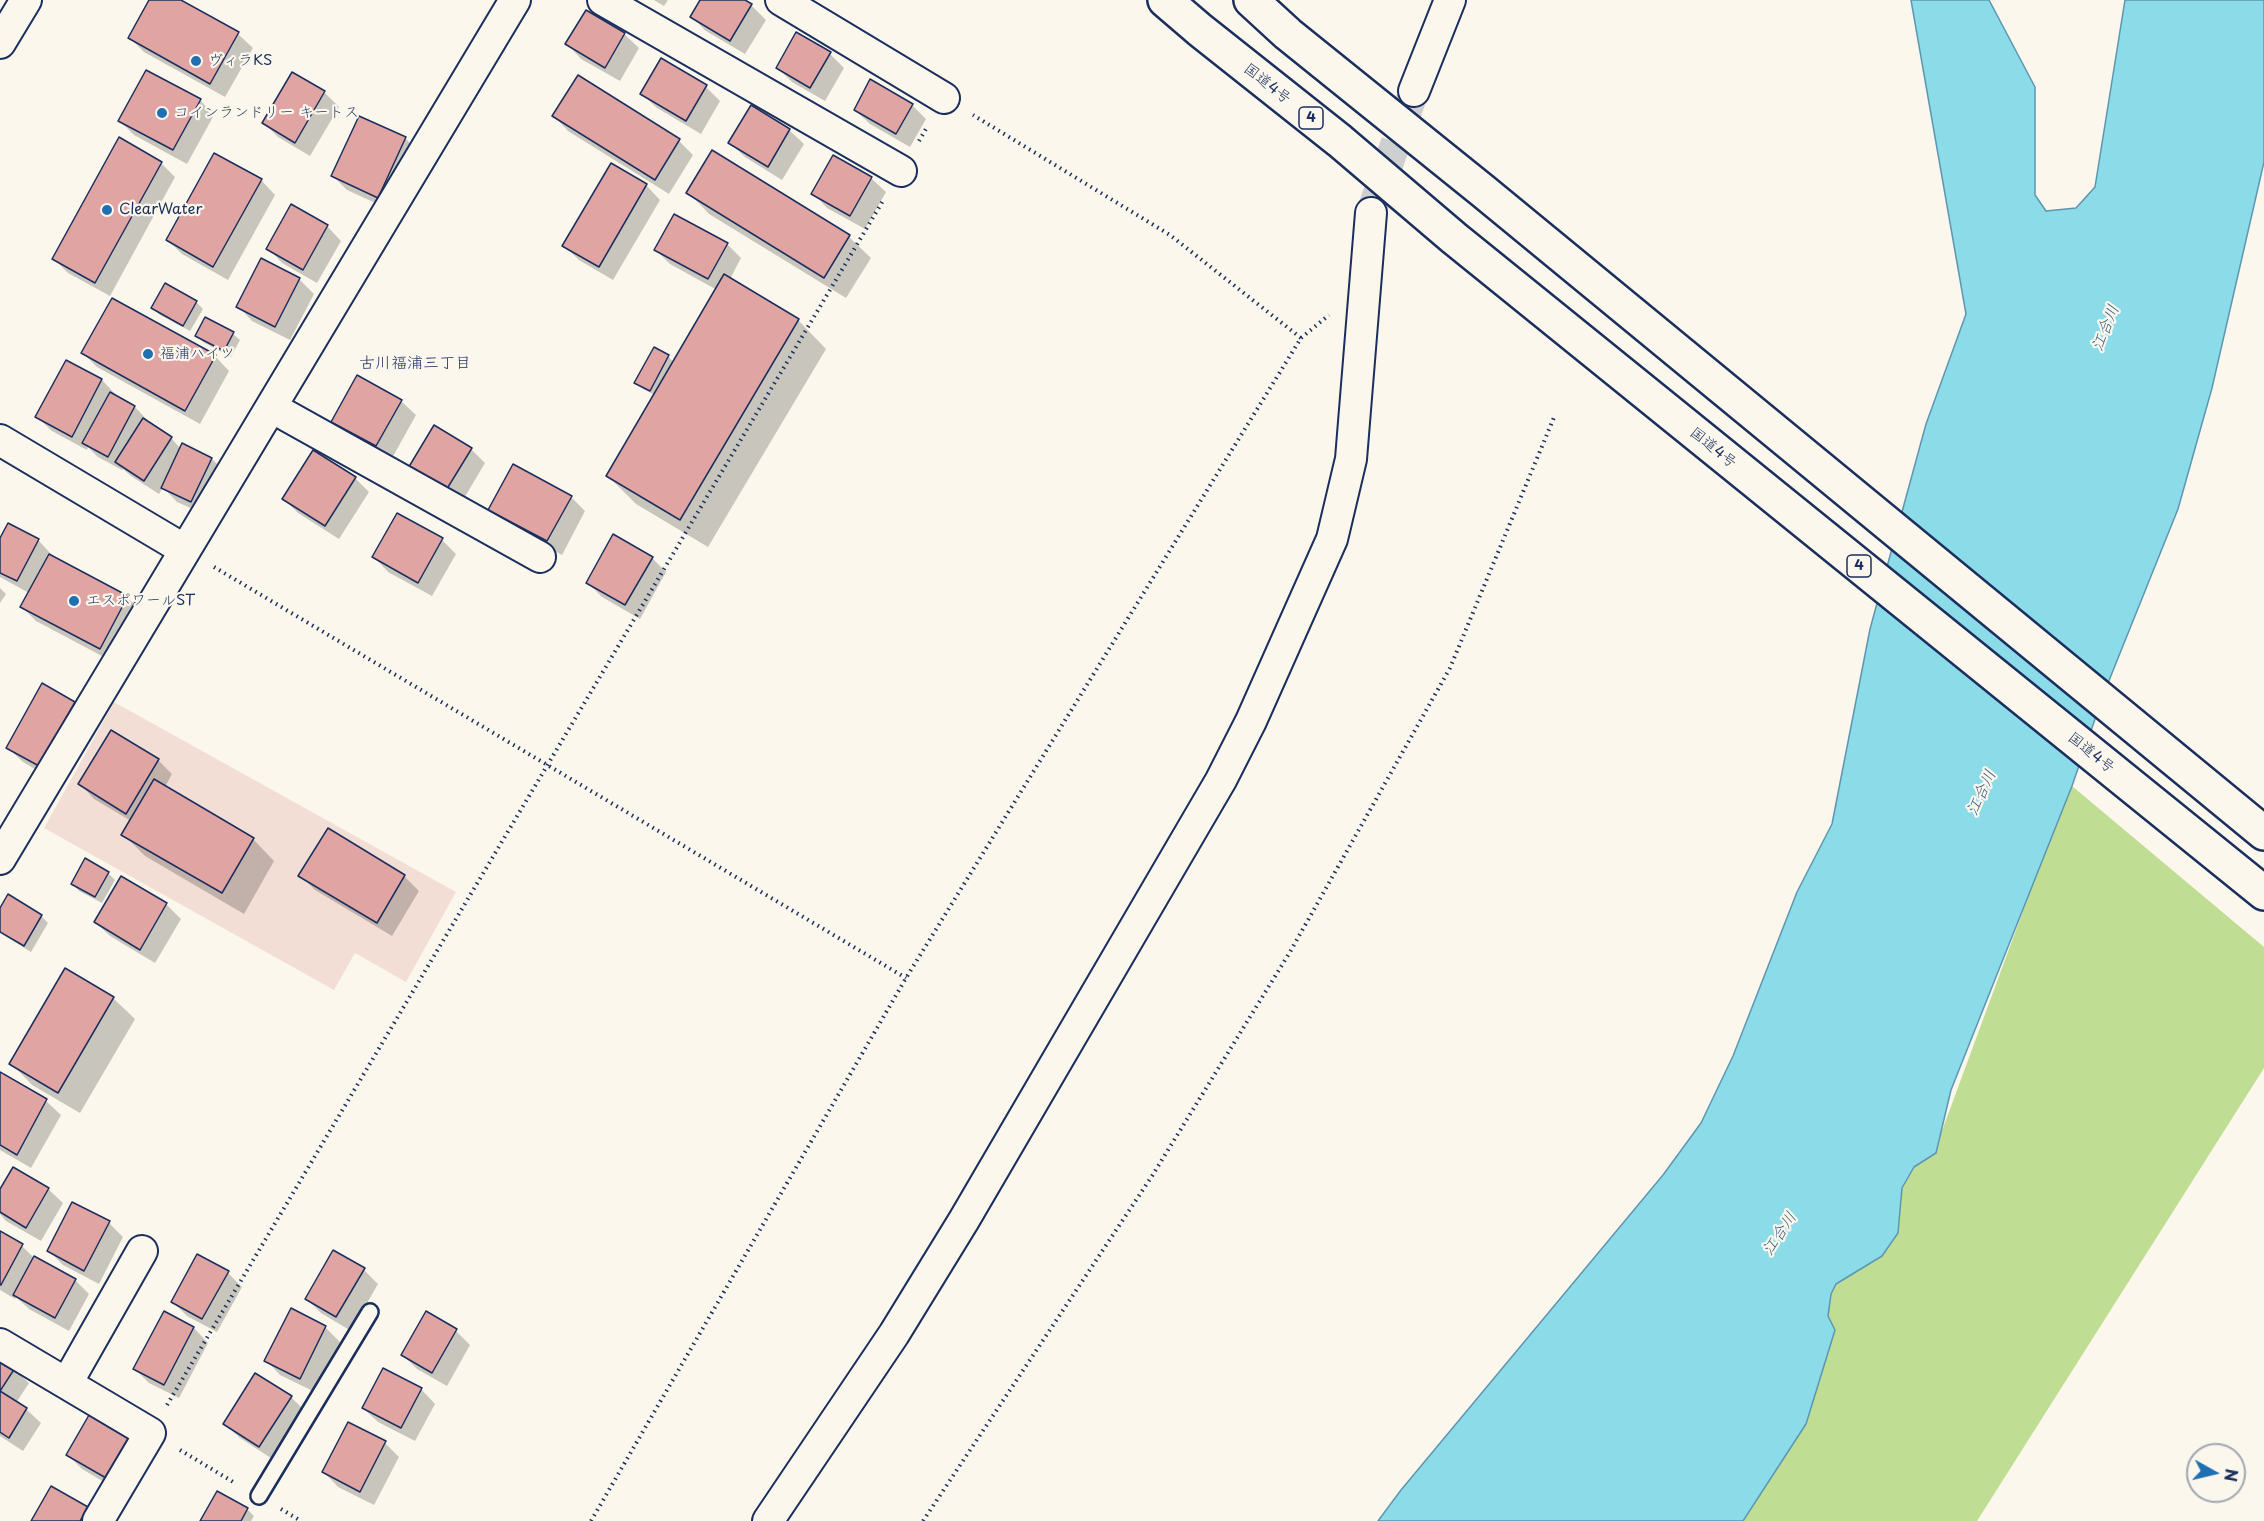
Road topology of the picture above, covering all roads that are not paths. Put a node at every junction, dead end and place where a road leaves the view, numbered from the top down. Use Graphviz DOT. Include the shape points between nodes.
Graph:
graph roads {
  1 [pos="26,0"];
  2 [pos="515,0"];
  3 [pos="603,0"];
  4 [pos="781,0"];
  5 [pos="1166,0"];
  6 [pos="1251,0"];
  7 [pos="1450,0"];
  8 [pos="0,42"];
  9 [pos="1414,91"];
  10 [pos="944,98"];
  11 [pos="901,171"];
  12 [pos="1371,213"];
  13 [pos="271,407"];
  14 [pos="0,440"];
  15 [pos="185,550"];
  16 [pos="540,557"];
  17 [pos="2264,833"];
  18 [pos="0,859"];
  19 [pos="2264,893"];
  20 [pos="141,1251"];
  21 [pos="370,1312"];
  22 [pos="0,1344"];
  23 [pos="67,1383"];
  24 [pos="259,1496"];
  25 [pos="98,1521"];
  26 [pos="768,1521"];
  1 -- 8 [label="street"];
  2 -- 13 [label="street"];
  3 -- 11 [label="street"];
  4 -- 10 [label="street"];
  5 -- 19 [label="highway, 国道4号 / 4"];
  6 -- 17 [label="highway"];
  7 -- 9 [label="street"];
  12 -- 26 [label="street" via="1351,459 1332,539 1251,721 1215,790 958,1229 894,1334"];
  13 -- 15 [label="street"];
  13 -- 16 [label="street"];
  14 -- 15 [label="street"];
  15 -- 18 [label="street"];
  20 -- 23 [label="street"];
  21 -- 24 [label="lane"];
  22 -- 23 [label="street"];
  23 -- 25 [label="street" via="150,1433"];
}
